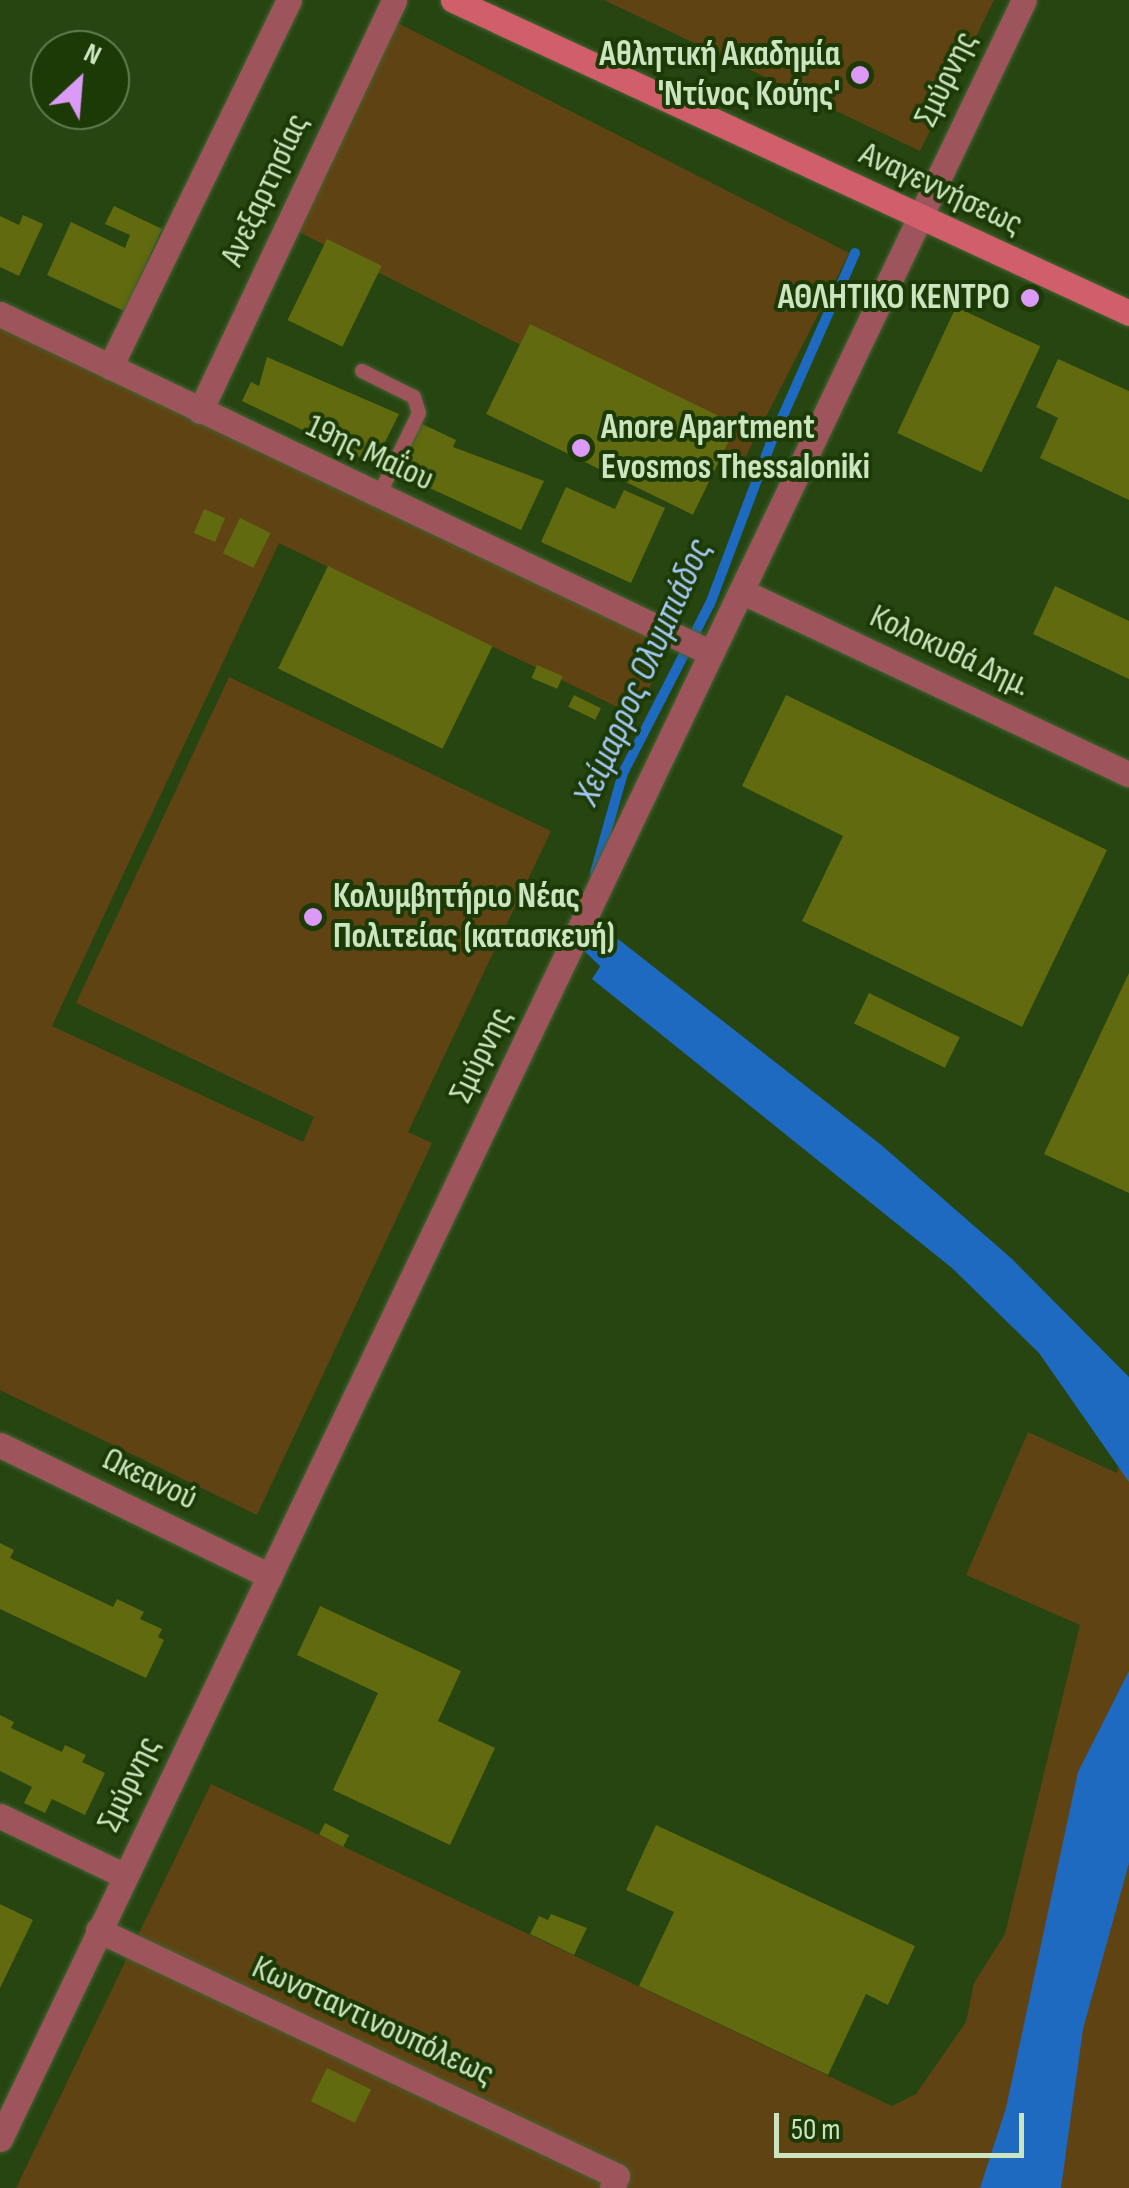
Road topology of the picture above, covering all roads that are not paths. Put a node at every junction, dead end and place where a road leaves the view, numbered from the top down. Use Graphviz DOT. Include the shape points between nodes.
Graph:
graph roads {
  1 [pos="289,0"];
  2 [pos="394,0"];
  3 [pos="453,0"];
  4 [pos="1024,0"];
  5 [pos="917,216"];
  6 [pos="1129,313"];
  7 [pos="0,314"];
  8 [pos="110,367"];
  9 [pos="362,370"];
  10 [pos="200,411"];
  11 [pos="379,495"];
  12 [pos="741,591"];
  13 [pos="712,653"];
  14 [pos="1129,774"];
  15 [pos="0,1445"];
  16 [pos="270,1576"];
  17 [pos="0,1816"];
  18 [pos="123,1875"];
  19 [pos="98,1930"];
  20 [pos="0,2139"];
  21 [pos="614,2182"];
  1 -- 8 [label="street, Ανεξαρτησίας"];
  2 -- 10 [label="street, Ανεξαρτησίας"];
  3 -- 5 [label="street, Αναγεννήσεως"];
  4 -- 5 [label="street, Σμύρνης"];
  5 -- 6 [label="street, Αναγεννήσεως"];
  5 -- 12 [label="street, Σμύρνης"];
  7 -- 8 [label="street, 19ης Μαΐου"];
  8 -- 10 [label="street, 19ης Μαΐου"];
  9 -- 11 [label="lane" via="414,397 419,413"];
  10 -- 11 [label="street, 19ης Μαΐου"];
  11 -- 13 [label="street, 19ης Μαΐου"];
  12 -- 13 [label="street, Σμύρνης"];
  12 -- 14 [label="street, Κολοκυθά Δημ."];
  13 -- 16 [label="street, Σμύρνης"];
  15 -- 16 [label="street, Ωκεανού"];
  16 -- 18 [label="street, Σμύρνης"];
  17 -- 18 [label="street"];
  18 -- 19 [label="street, Σμύρνης"];
  19 -- 20 [label="street, Σμύρνης"];
  19 -- 21 [label="street, Κωνσταντινουπόλεως"];
}
